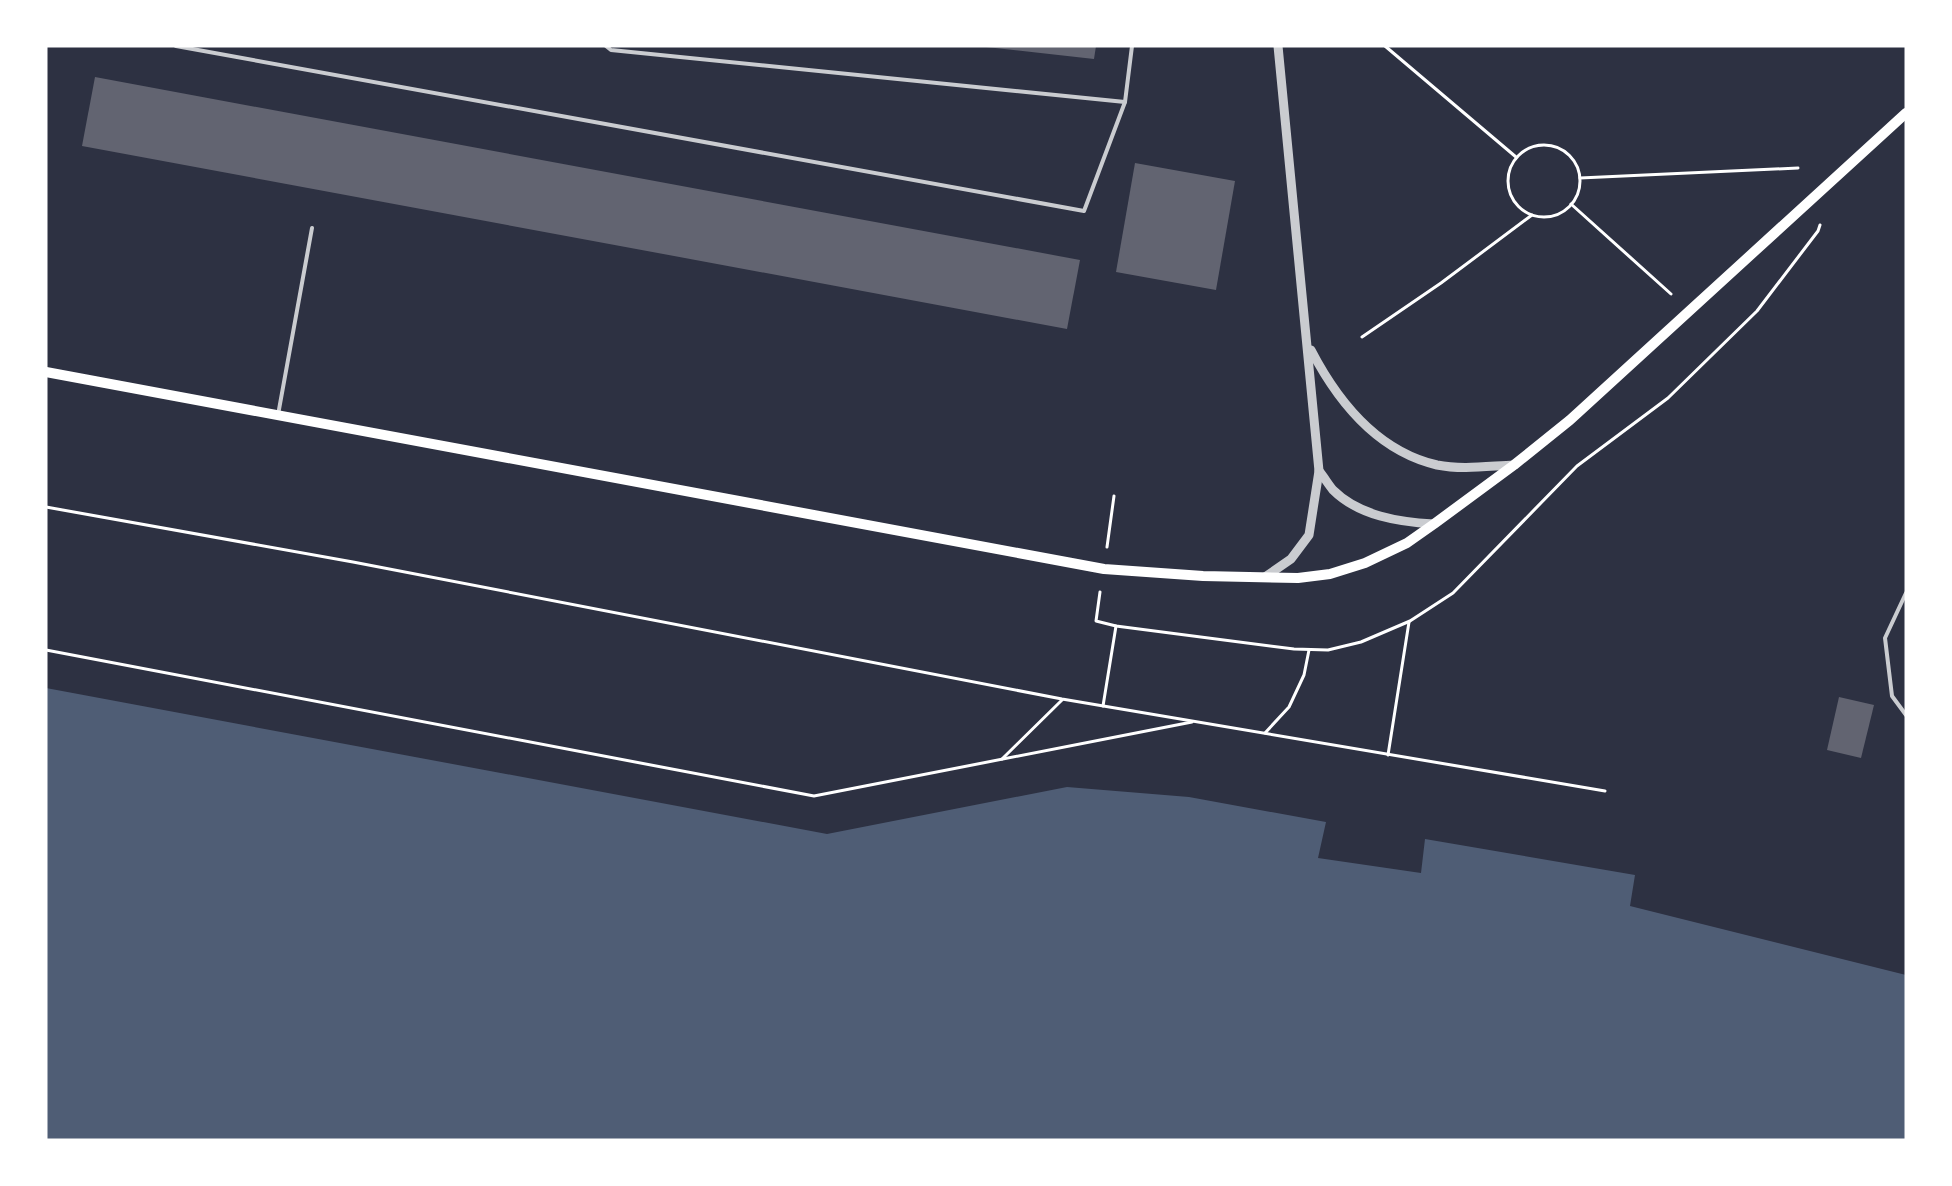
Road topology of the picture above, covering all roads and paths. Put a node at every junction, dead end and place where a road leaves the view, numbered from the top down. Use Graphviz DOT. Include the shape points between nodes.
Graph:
graph roads {
  1 [pos="176,46"];
  2 [pos="606,46"];
  3 [pos="1132,46"];
  4 [pos="1278,46"];
  5 [pos="1385,46"];
  6 [pos="1125,102"];
  7 [pos="1906,112"];
  8 [pos="1516,157"];
  9 [pos="1798,168"];
  10 [pos="1580,178"];
  11 [pos="1572,204"];
  12 [pos="1532,215"];
  13 [pos="312,228"];
  14 [pos="1671,294"];
  15 [pos="1362,337"];
  16 [pos="1308,343"];
  17 [pos="46,372"];
  18 [pos="278,415"];
  19 [pos="1514,465"];
  20 [pos="1319,471"];
  21 [pos="46,507"];
  22 [pos="1434,524"];
  23 [pos="1265,577"];
  24 [pos="1906,593"];
  25 [pos="1410,621"];
  26 [pos="1116,626"];
  27 [pos="46,650"];
  28 [pos="1309,650"];
  29 [pos="1062,700"];
  30 [pos="1103,706"];
  31 [pos="1906,715"];
  32 [pos="1195,722"];
  33 [pos="1265,734"];
  34 [pos="1388,754"];
  35 [pos="1001,760"];
  36 [pos="1605,791"];
  1 -- 6 [label="lane" via="1084,211"];
  2 -- 6 [label="lane" via="611,50"];
  3 -- 6 [label="lane"];
  4 -- 16 [label="street"];
  5 -- 8 [label="path"];
  7 -- 19 [label="main road" via="1570,420"];
  8 -- 10 [label="path" via="1527,148 1541,144 1555,146 1576,164"];
  8 -- 12 [label="path" via="1509,169 1511,197"];
  9 -- 10 [label="path"];
  10 -- 11 [label="path"];
  11 -- 12 [label="path" via="1560,213 1546,217"];
  11 -- 14 [label="path"];
  12 -- 15 [label="path"];
  13 -- 18 [label="lane"];
  16 -- 19 [label="street" via="1330,384 1354,416 1397,449 1438,465"];
  16 -- 20 [label="street"];
  17 -- 18 [label="main road"];
  18 -- 23 [label="main road" via="1104,569"];
  19 -- 22 [label="main road"];
  20 -- 22 [label="street" via="1333,490 1351,503 1405,523"];
  20 -- 23 [label="street" via="1309,535 1292,559"];
  21 -- 29 [label="path" via="353,562"];
  22 -- 23 [label="main road" via="1365,564 1330,574 1298,578"];
  24 -- 31 [label="lane" via="1885,638 1892,696"];
  25 -- 34 [label="path"];
  26 -- 30 [label="path"];
  27 -- 35 [label="path" via="814,796"];
  28 -- 33 [label="path" via="1304,675 1289,707"];
  29 -- 30 [label="path"];
  29 -- 35 [label="path"];
  30 -- 32 [label="path"];
  32 -- 33 [label="path"];
  32 -- 35 [label="path"];
  33 -- 34 [label="path"];
  34 -- 36 [label="path"];
}
